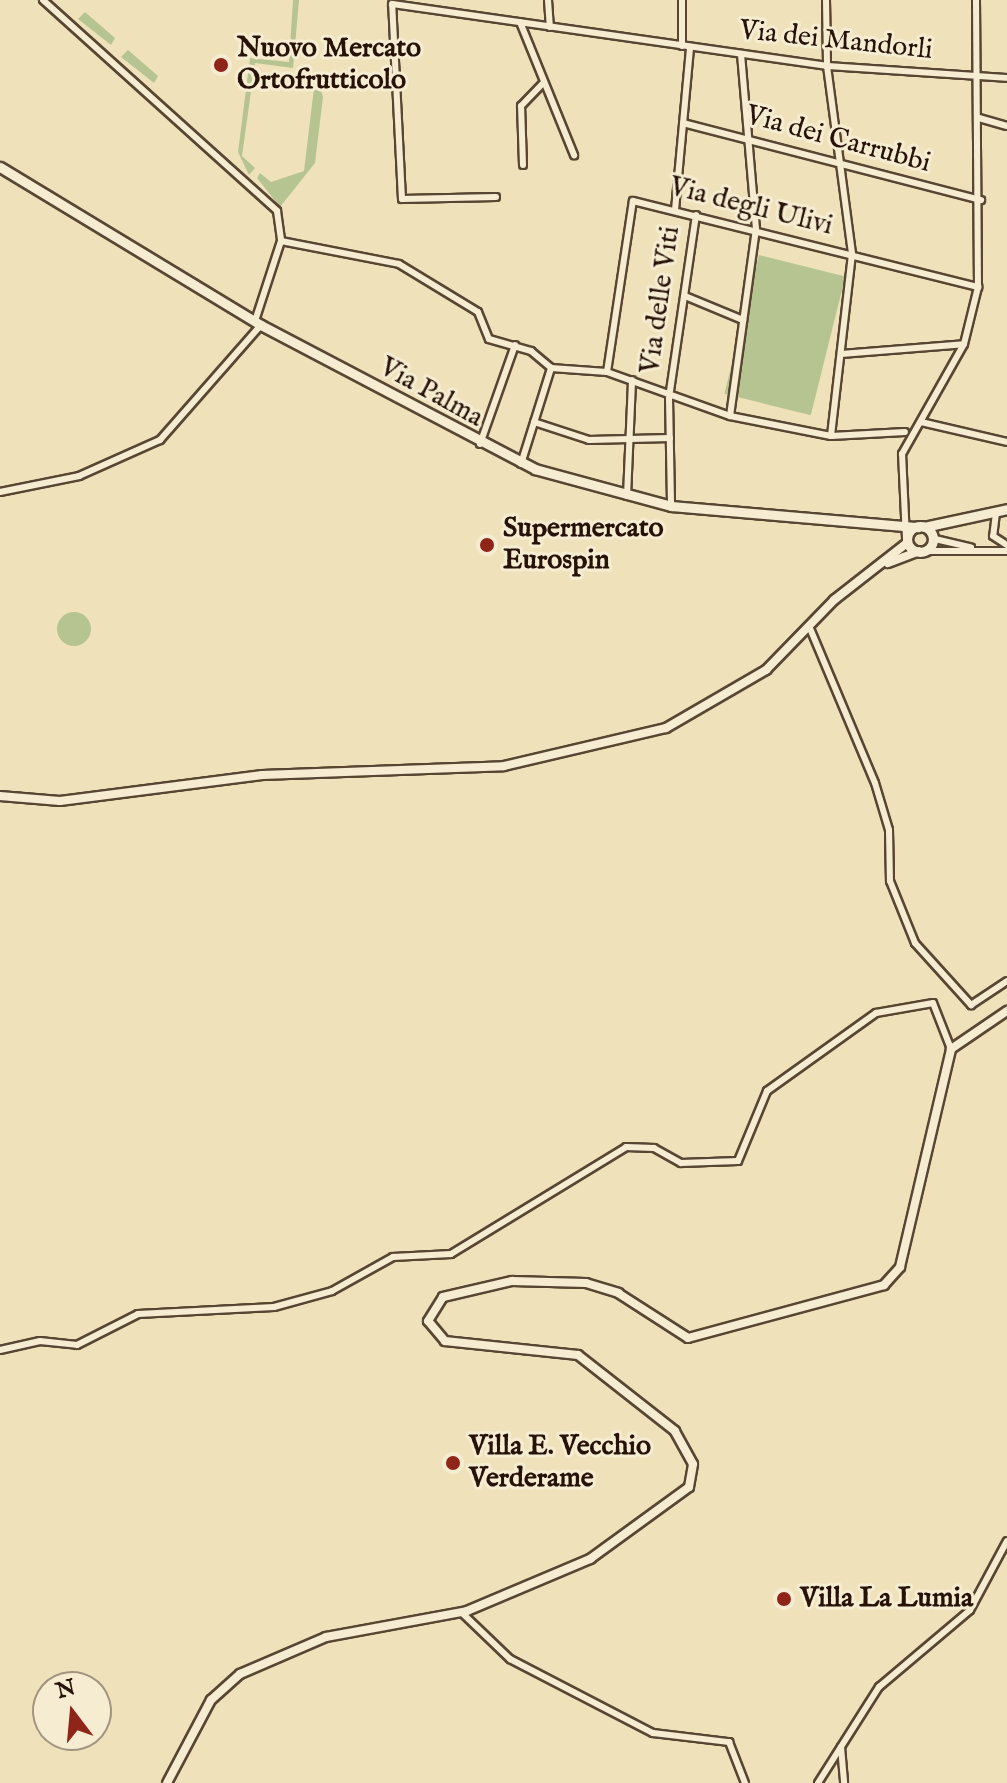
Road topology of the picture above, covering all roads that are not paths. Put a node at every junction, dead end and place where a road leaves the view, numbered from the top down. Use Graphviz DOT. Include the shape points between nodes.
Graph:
graph roads {
  1 [pos="43,0"];
  2 [pos="548,0"];
  3 [pos="682,0"];
  4 [pos="826,0"];
  5 [pos="976,0"];
  6 [pos="520,22"];
  7 [pos="550,27"];
  8 [pos="682,46"];
  9 [pos="690,47"];
  10 [pos="741,54"];
  11 [pos="827,66"];
  12 [pos="976,78"];
  13 [pos="1007,78"];
  14 [pos="544,82"];
  15 [pos="979,118"];
  16 [pos="683,123"];
  17 [pos="1007,126"];
  18 [pos="748,139"];
  19 [pos="574,155"];
  20 [pos="840,162"];
  21 [pos="523,165"];
  22 [pos="0,167"];
  23 [pos="496,197"];
  24 [pos="981,200"];
  25 [pos="675,210"];
  26 [pos="696,215"];
  27 [pos="756,229"];
  28 [pos="281,241"];
  29 [pos="852,254"];
  30 [pos="978,287"];
  31 [pos="685,296"];
  32 [pos="743,320"];
  33 [pos="258,323"];
  34 [pos="964,344"];
  35 [pos="515,345"];
  36 [pos="841,354"];
  37 [pos="551,368"];
  38 [pos="607,372"];
  39 [pos="632,380"];
  40 [pos="669,395"];
  41 [pos="730,416"];
  42 [pos="534,422"];
  43 [pos="921,422"];
  44 [pos="905,432"];
  45 [pos="831,436"];
  46 [pos="670,438"];
  47 [pos="627,440"];
  48 [pos="1007,442"];
  49 [pos="480,445"];
  50 [pos="521,464"];
  51 [pos="0,492"];
  52 [pos="627,497"];
  53 [pos="671,506"];
  54 [pos="900,508"];
  55 [pos="1007,509"];
  56 [pos="996,513"];
  57 [pos="959,523"];
  58 [pos="903,527"];
  59 [pos="920,527"];
  60 [pos="887,530"];
  61 [pos="935,538"];
  62 [pos="907,541"];
  63 [pos="1007,548"];
  64 [pos="978,549"];
  65 [pos="920,551"];
  66 [pos="879,566"];
  67 [pos="809,626"];
  68 [pos="0,796"];
  69 [pos="1007,981"];
  70 [pos="1007,1011"];
  71 [pos="951,1049"];
  72 [pos="0,1350"];
  73 [pos="1007,1541"];
  74 [pos="461,1612"];
  75 [pos="840,1744"];
  76 [pos="167,1783"];
  77 [pos="745,1783"];
  78 [pos="818,1783"];
  79 [pos="844,1783"];
  1 -- 28 [label="street" via="269,201"];
  2 -- 7 [label="street"];
  3 -- 8 [label="street"];
  4 -- 11 [label="street"];
  5 -- 12 [label="street"];
  6 -- 7 [label="street, Via dei Mandorli"];
  6 -- 14 [label="street"];
  6 -- 23 [label="street, Via dei Mandorli" via="392,4 402,199"];
  7 -- 8 [label="street, Via dei Mandorli"];
  8 -- 9 [label="street, Via dei Mandorli"];
  9 -- 10 [label="street, Via dei Mandorli"];
  9 -- 16 [label="street"];
  10 -- 11 [label="street, Via dei Mandorli"];
  10 -- 18 [label="street"];
  11 -- 12 [label="street, Via dei Mandorli"];
  11 -- 20 [label="street"];
  12 -- 13 [label="street, Via dei Mandorli"];
  12 -- 15 [label="street"];
  14 -- 19 [label="street"];
  14 -- 21 [label="street" via="521,106"];
  15 -- 17 [label="street"];
  15 -- 24 [label="street"];
  16 -- 18 [label="street, Via dei Carrubbi"];
  16 -- 25 [label="street"];
  18 -- 20 [label="street, Via dei Carrubbi"];
  18 -- 27 [label="street"];
  20 -- 24 [label="street, Via dei Carrubbi"];
  20 -- 29 [label="street"];
  22 -- 33 [label="main road, Via Palma"];
  24 -- 30 [label="street"];
  25 -- 26 [label="street, Via degli Ulivi"];
  25 -- 38 [label="street, Via degli Ulivi" via="633,201"];
  26 -- 27 [label="street, Via degli Ulivi"];
  26 -- 31 [label="street, Via delle Viti"];
  27 -- 29 [label="street, Via degli Ulivi"];
  27 -- 32 [label="street"];
  28 -- 33 [label="street"];
  28 -- 35 [label="street" via="399,264 478,312 489,339"];
  29 -- 30 [label="street, Via degli Ulivi"];
  29 -- 36 [label="street"];
  30 -- 34 [label="street"];
  31 -- 32 [label="street"];
  31 -- 40 [label="street, Via delle Viti"];
  32 -- 41 [label="street"];
  33 -- 49 [label="main road, Via Palma"];
  33 -- 51 [label="street" via="188,415 149,448 52,485"];
  34 -- 36 [label="street"];
  34 -- 43 [label="street"];
  35 -- 37 [label="street"];
  35 -- 49 [label="street"];
  36 -- 45 [label="street"];
  37 -- 38 [label="street"];
  37 -- 42 [label="street"];
  38 -- 39 [label="street"];
  39 -- 40 [label="street"];
  39 -- 47 [label="street"];
  40 -- 41 [label="street"];
  40 -- 46 [label="street, Via delle Viti"];
  41 -- 45 [label="street"];
  42 -- 47 [label="street" via="589,440"];
  42 -- 50 [label="street"];
  43 -- 48 [label="street"];
  43 -- 54 [label="street" via="902,454"];
  44 -- 45 [label="street"];
  46 -- 47 [label="street"];
  46 -- 53 [label="street, Via delle Viti"];
  47 -- 52 [label="street"];
  49 -- 50 [label="main road, Via Palma"];
  50 -- 52 [label="main road, Via Palma"];
  52 -- 53 [label="main road, Via Palma"];
  53 -- 60 [label="main road, Via Palma"];
  54 -- 58 [label="street"];
  54 -- 59 [label="street"];
  54 -- 60 [label="street"];
  55 -- 56 [label="main road"];
  56 -- 57 [label="main road"];
  56 -- 63 [label="street" via="993,536"];
  57 -- 59 [label="main road"];
  57 -- 61 [label="main road"];
  58 -- 59 [label="main road"];
  58 -- 60 [label="main road"];
  58 -- 62 [label="street"];
  59 -- 61 [label="main road"];
  59 -- 62 [label="main road"];
  60 -- 62 [label="main road"];
  61 -- 64 [label="street"];
  61 -- 65 [label="main road"];
  62 -- 65 [label="main road"];
  62 -- 66 [label="street"];
  63 -- 64 [label="street"];
  64 -- 65 [label="street"];
  65 -- 66 [label="street"];
  66 -- 67 [label="street"];
  67 -- 68 [label="street" via="766,670 695,716 571,753 504,766 262,775 60,801"];
  67 -- 69 [label="street" via="875,783 889,830 890,881 915,943 971,1005"];
  70 -- 71 [label="street"];
  71 -- 72 [label="street" via="933,1003 876,1013 767,1091 738,1161 681,1163 654,1148 626,1147 451,1254 393,1257 332,1291 274,1307 138,1314 77,1345 40,1341"];
  71 -- 74 [label="street" via="900,1267 884,1285 688,1338 618,1293 586,1283 492,1283 452,1292 434,1305 428,1321 445,1341 578,1355 675,1431 693,1464 689,1487 617,1543"];
  73 -- 75 [label="street" via="970,1610 897,1668"];
  74 -- 76 [label="street" via="326,1637 240,1674 211,1700"];
  74 -- 77 [label="street" via="510,1659 653,1733 729,1742"];
  75 -- 78 [label="street"];
  75 -- 79 [label="street"];
}
